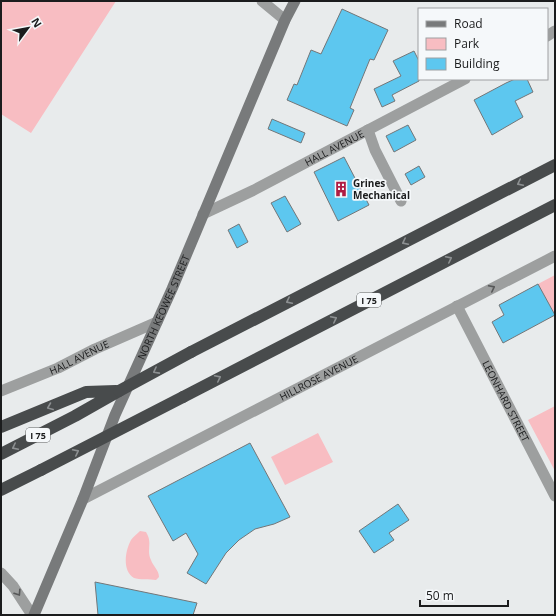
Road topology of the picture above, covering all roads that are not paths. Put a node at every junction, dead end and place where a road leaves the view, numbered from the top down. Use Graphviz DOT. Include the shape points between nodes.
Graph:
graph roads {
  1 [pos="262,1"];
  2 [pos="295,1"];
  3 [pos="285,20"];
  4 [pos="462,80"];
  5 [pos="368,130"];
  6 [pos="555,165"];
  7 [pos="401,201"];
  8 [pos="555,205"];
  9 [pos="203,214"];
  10 [pos="555,256"];
  11 [pos="457,306"];
  12 [pos="157,322"];
  13 [pos="1,391"];
  14 [pos="119,391"];
  15 [pos="1,427"];
  16 [pos="1,454"];
  17 [pos="1,490"];
  18 [pos="555,496"];
  19 [pos="83,499"];
  20 [pos="1,573"];
  21 [pos="33,615"];
  1 -- 3 [label="street"];
  2 -- 3 [label="main road, NORTH KEOWEE STREET"];
  3 -- 9 [label="main road, NORTH KEOWEE STREET"];
  4 -- 5 [label="street, HALL AVENUE"];
  5 -- 7 [label="street" via="375,150"];
  5 -- 9 [label="street, HALL AVENUE"];
  6 -- 14 [label="highway, I 75, one-way, bridge"];
  17 -- 8 [label="highway, I 75, one-way, bridge"];
  9 -- 12 [label="main road, NORTH KEOWEE STREET"];
  11 -- 10 [label="street, HILLROSE AVENUE, one-way"];
  11 -- 18 [label="street, LEONHARD STREET"];
  11 -- 19 [label="street, HILLROSE AVENUE"];
  12 -- 13 [label="street, HALL AVENUE" via="58,368"];
  12 -- 19 [label="main road, NORTH KEOWEE STREET" via="115,415"];
  14 -- 15 [label="highway, one-way" via="86,392"];
  14 -- 16 [label="highway, I 75, one-way"];
  19 -- 21 [label="main road, NORTH KEOWEE STREET"];
  20 -- 21 [label="street, one-way"];
}
